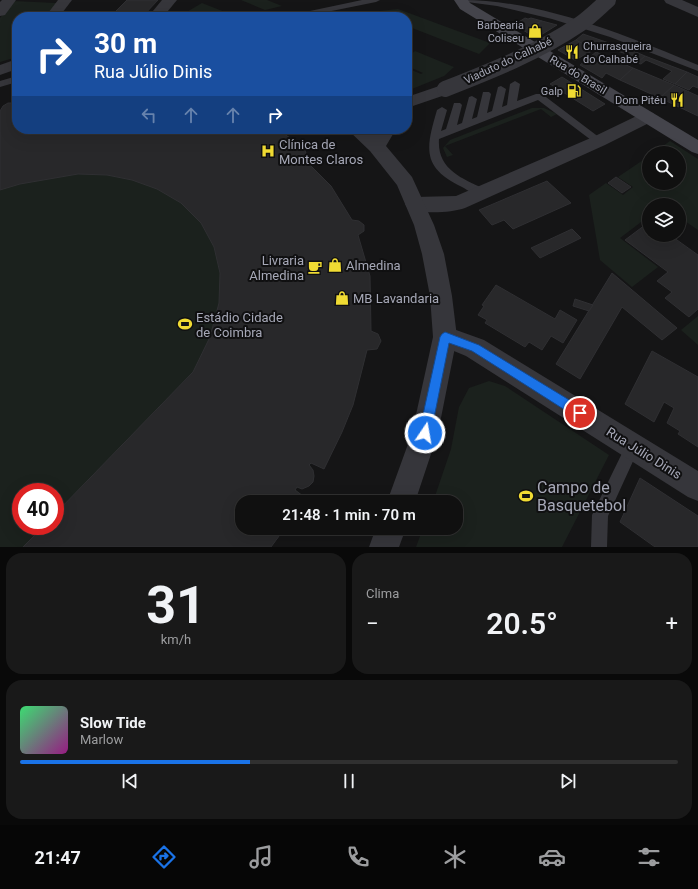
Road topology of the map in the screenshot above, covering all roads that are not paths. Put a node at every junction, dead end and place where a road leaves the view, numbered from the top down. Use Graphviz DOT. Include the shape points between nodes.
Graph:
graph roads {
  1 [pos="9,0"];
  2 [pos="65,0"];
  3 [pos="170,0"];
  4 [pos="376,0"];
  5 [pos="608,0"];
  6 [pos="671,0"];
  7 [pos="461,1"];
  8 [pos="0,12"];
  9 [pos="56,12"];
  10 [pos="159,12"];
  11 [pos="313,12"];
  12 [pos="698,13"];
  13 [pos="12,66"];
  14 [pos="698,68"];
  15 [pos="0,70"];
  16 [pos="12,80"];
  17 [pos="0,84"];
  18 [pos="515,84"];
  19 [pos="501,89"];
  20 [pos="486,94"];
  21 [pos="472,99"];
  22 [pos="412,101"];
  23 [pos="457,105"];
  24 [pos="511,107"];
  25 [pos="442,110"];
  26 [pos="496,113"];
  27 [pos="647,117"];
  28 [pos="481,119"];
  29 [pos="466,125"];
  30 [pos="450,131"];
  31 [pos="362,134"];
  32 [pos="384,134"];
  33 [pos="434,137"];
  34 [pos="599,141"];
  35 [pos="376,147"];
  36 [pos="698,148"];
  37 [pos="481,192"];
  38 [pos="415,204"];
  39 [pos="445,337"];
  40 [pos="633,446"];
  41 [pos="698,487"];
  42 [pos="403,495"];
  43 [pos="388,535"];
  44 [pos="384,547"];
  45 [pos="599,547"];
  1 -- 8 [label="street"];
  2 -- 9 [label="street"];
  3 -- 10 [label="street"];
  4 -- 11 [label="lane"];
  5 -- 22 [label="street, Viaduto do Calhabé, bridge" via="582,23 553,41 489,72"];
  6 -- 12 [label="street"];
  7 -- 14 [label="lane" via="500,4 529,11 606,33"];
  7 -- 27 [label="main road, Rua do Brasil"];
  13 -- 15 [label="street"];
  16 -- 17 [label="lane"];
  18 -- 24 [label="lane"];
  19 -- 26 [label="lane"];
  20 -- 28 [label="lane"];
  21 -- 29 [label="lane"];
  23 -- 30 [label="lane"];
  24 -- 26 [label="lane"];
  24 -- 34 [label="lane" via="539,96"];
  25 -- 33 [label="lane"];
  26 -- 28 [label="lane"];
  27 -- 34 [label="street"];
  27 -- 36 [label="main road, Rua do Brasil"];
  28 -- 29 [label="lane"];
  29 -- 30 [label="lane"];
  30 -- 33 [label="lane"];
  31 -- 35 [label="street"];
  32 -- 35 [label="street"];
  33 -- 37 [label="lane" via="432,149 441,167 453,177"];
  34 -- 37 [label="street"];
  35 -- 38 [label="street" via="405,182"];
  37 -- 38 [label="street" via="458,203"];
  38 -- 39 [label="street" via="433,254"];
  39 -- 40 [label="street, Rua Júlio Dinis" via="475,348"];
  39 -- 42 [label="street" via="425,433"];
  40 -- 41 [label="street, Rua Júlio Dinis"];
  40 -- 45 [label="lane" via="600,515"];
  43 -- 44 [label="street"];
}
